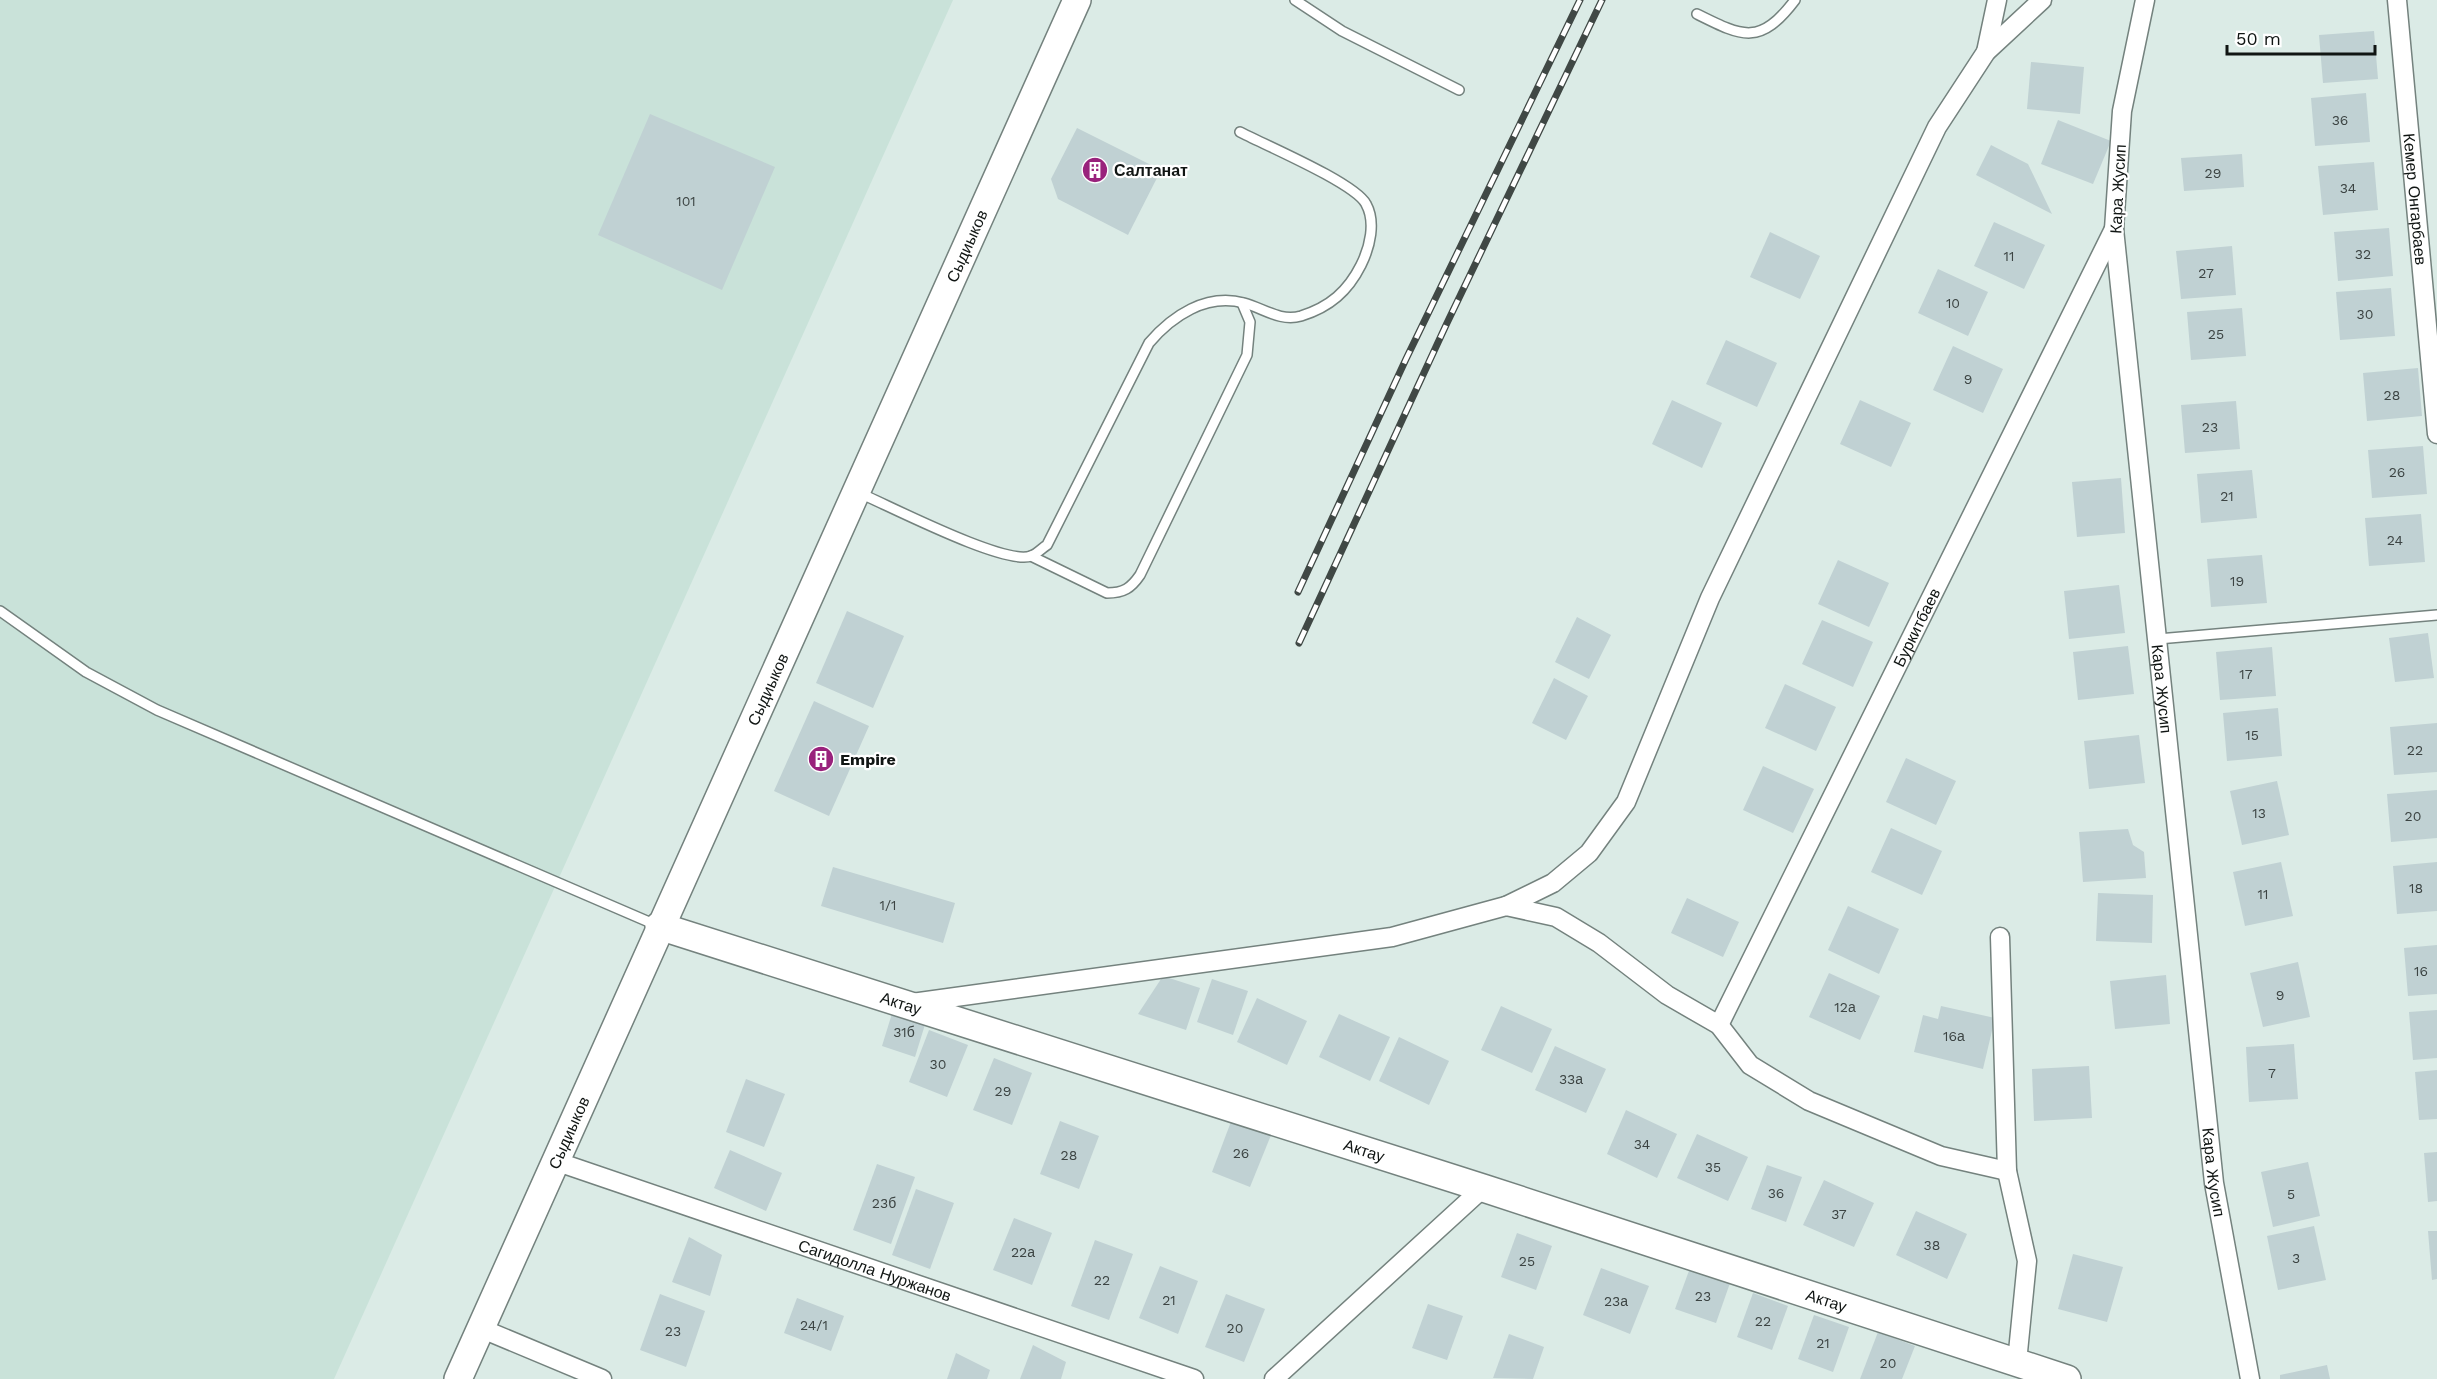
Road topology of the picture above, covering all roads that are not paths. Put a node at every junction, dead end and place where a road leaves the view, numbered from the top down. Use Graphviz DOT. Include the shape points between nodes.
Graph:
graph roads {
  1 [pos="1077,0"];
  2 [pos="1295,0"];
  3 [pos="1794,0"];
  4 [pos="1997,0"];
  5 [pos="2042,0"];
  6 [pos="2145,0"];
  7 [pos="2397,0"];
  8 [pos="1697,14"];
  9 [pos="1986,52"];
  10 [pos="1459,90"];
  11 [pos="1240,132"];
  12 [pos="2115,229"];
  13 [pos="1242,303"];
  14 [pos="2437,434"];
  15 [pos="855,491"];
  16 [pos="1031,556"];
  17 [pos="0,611"];
  18 [pos="2437,615"];
  19 [pos="2158,639"];
  20 [pos="1506,906"];
  21 [pos="659,926"];
  22 [pos="2000,937"];
  23 [pos="905,1004"];
  24 [pos="1719,1025"];
  25 [pos="555,1161"];
  26 [pos="2007,1171"];
  27 [pos="1483,1188"];
  28 [pos="480,1328"];
  29 [pos="2017,1362"];
  30 [pos="458,1379"];
  31 [pos="602,1379"];
  32 [pos="1194,1379"];
  33 [pos="1274,1379"];
  34 [pos="2067,1379"];
  35 [pos="2250,1379"];
  1 -- 15 [label="street, Сыдиыков"];
  2 -- 10 [label="lane" via="1342,31"];
  3 -- 8 [label="lane" via="1766,30 1750,33 1735,33"];
  4 -- 9 [label="street"];
  5 -- 9 [label="street"];
  6 -- 12 [label="street, Кара Жусип" via="2122,111"];
  7 -- 14 [label="street, Кемер Онгарбаев"];
  9 -- 20 [label="street" via="1937,127 1716,588 1626,802 1589,853 1553,883"];
  11 -- 13 [label="lane" via="1345,185 1366,202 1372,221 1367,253 1350,286 1322,308 1298,317 1275,316"];
  12 -- 19 [label="street, Кара Жусип"];
  12 -- 24 [label="street, Буркитбаев"];
  13 -- 16 [label="lane" via="1215,302 1187,309 1165,324 1149,343 1047,545"];
  13 -- 16 [label="lane" via="1250,322 1247,355 1132,586 1120,593 1107,593"];
  15 -- 16 [label="lane" via="984,548 1012,557"];
  15 -- 21 [label="street, Сыдиыков"];
  17 -- 21 [label="lane" via="86,672 157,710"];
  18 -- 19 [label="lane"];
  19 -- 35 [label="street, Кара Жусип" via="2214,1183"];
  20 -- 23 [label="street" via="1392,937"];
  20 -- 24 [label="street" via="1556,917 1599,943 1667,995"];
  21 -- 23 [label="street, Актау"];
  21 -- 25 [label="street, Сыдиыков"];
  22 -- 26 [label="street"];
  23 -- 27 [label="street, Актау"];
  24 -- 26 [label="street" via="1750,1065 1809,1101 1941,1156"];
  25 -- 28 [label="street, Сыдиыков"];
  25 -- 32 [label="street, Сагидолла Нуржанов"];
  26 -- 29 [label="street" via="2028,1261"];
  27 -- 29 [label="street, Актау"];
  27 -- 33 [label="street"];
  28 -- 30 [label="street, Сыдиыков"];
  28 -- 31 [label="street"];
  29 -- 34 [label="street, Актау"];
}
